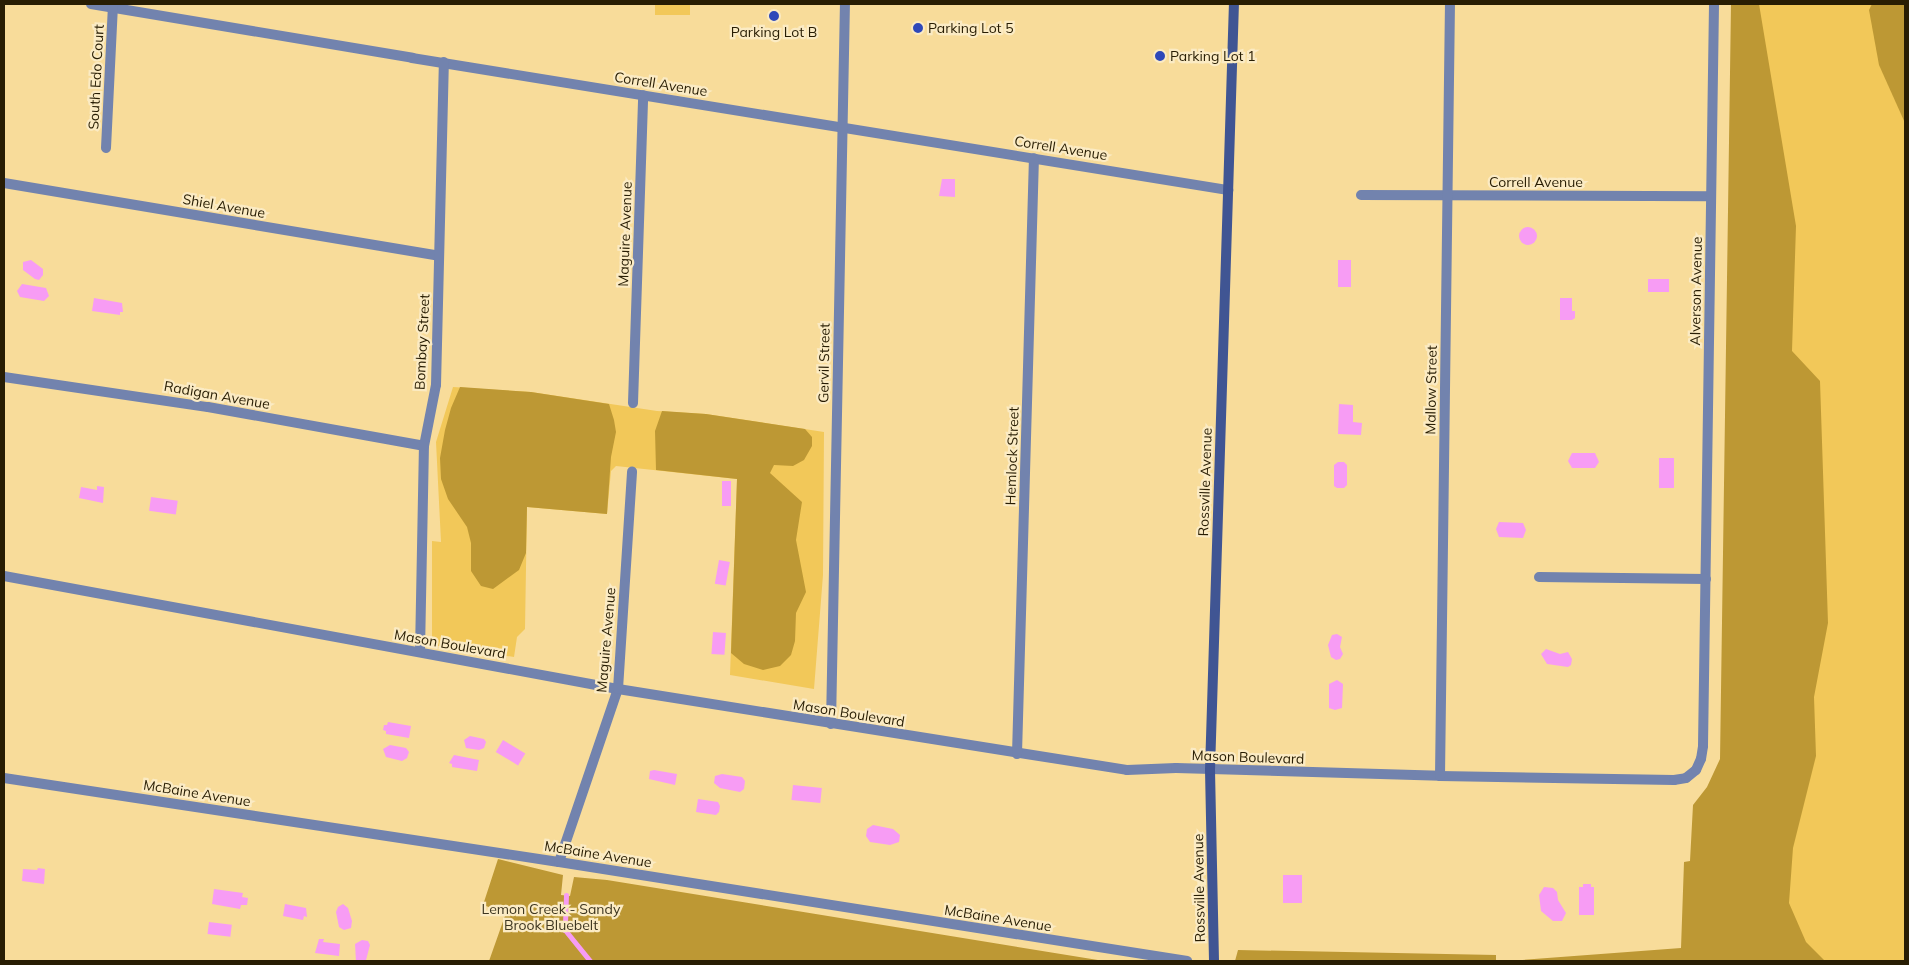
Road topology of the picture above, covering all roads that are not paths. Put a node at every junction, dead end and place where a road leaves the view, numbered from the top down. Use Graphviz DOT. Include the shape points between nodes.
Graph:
graph roads {
  1 [pos="91,4"];
  2 [pos="845,4"];
  3 [pos="1234,4"];
  4 [pos="1450,4"];
  5 [pos="1714,4"];
  6 [pos="113,5"];
  7 [pos="444,62"];
  8 [pos="643,94"];
  9 [pos="842,127"];
  10 [pos="106,148"];
  11 [pos="1034,158"];
  12 [pos="4,183"];
  13 [pos="1228,190"];
  14 [pos="1361,195"];
  15 [pos="1447,196"];
  16 [pos="1711,196"];
  17 [pos="439,256"];
  18 [pos="4,377"];
  19 [pos="633,403"];
  20 [pos="424,446"];
  21 [pos="632,471"];
  22 [pos="4,576"];
  23 [pos="1539,577"];
  24 [pos="1706,579"];
  25 [pos="420,652"];
  26 [pos="618,689"];
  27 [pos="830,724"];
  28 [pos="1017,754"];
  29 [pos="1210,770"];
  30 [pos="1696,770"];
  31 [pos="1440,776"];
  32 [pos="4,778"];
  33 [pos="559,862"];
  34 [pos="1187,961"];
  35 [pos="1214,961"];
  1 -- 6 [label="street, Correll Avenue"];
  2 -- 9 [label="street, Gervil Street"];
  3 -- 13 [label="street, Rossville Avenue"];
  4 -- 15 [label="street, Mallow Street"];
  5 -- 16 [label="street, Alverson Avenue"];
  6 -- 7 [label="street, Correll Avenue"];
  6 -- 10 [label="street, South Edo Court"];
  7 -- 8 [label="street, Correll Avenue"];
  7 -- 17 [label="street, Bombay Street"];
  8 -- 9 [label="street, Correll Avenue"];
  8 -- 19 [label="street, Maguire Avenue"];
  9 -- 11 [label="street, Correll Avenue"];
  9 -- 27 [label="street, Gervil Street"];
  11 -- 13 [label="street, Correll Avenue"];
  11 -- 28 [label="street, Hemlock Street"];
  12 -- 17 [label="street, Shiel Avenue"];
  13 -- 29 [label="street, Rossville Avenue"];
  14 -- 15 [label="street, Correll Avenue"];
  15 -- 16 [label="street, Correll Avenue"];
  15 -- 31 [label="street, Mallow Street"];
  16 -- 24 [label="street, Alverson Avenue"];
  17 -- 20 [label="street, Bombay Street" via="436,385"];
  18 -- 20 [label="street, Radigan Avenue" via="208,407"];
  20 -- 25 [label="street, Bombay Street"];
  21 -- 26 [label="street, Maguire Avenue"];
  22 -- 25 [label="street, Mason Boulevard"];
  23 -- 24 [label="street"];
  24 -- 30 [label="street, Alverson Avenue" via="1703,746"];
  25 -- 26 [label="street, Mason Boulevard"];
  26 -- 27 [label="street, Mason Boulevard"];
  26 -- 33 [label="street, Maguire Avenue"];
  27 -- 28 [label="street, Mason Boulevard"];
  28 -- 29 [label="street, Mason Boulevard" via="1128,770"];
  29 -- 31 [label="street, Mason Boulevard"];
  29 -- 35 [label="street, Rossville Avenue"];
  30 -- 31 [label="street, Mason Boulevard" via="1686,778 1674,780"];
  32 -- 33 [label="street, McBaine Avenue"];
  33 -- 34 [label="street, McBaine Avenue"];
}
